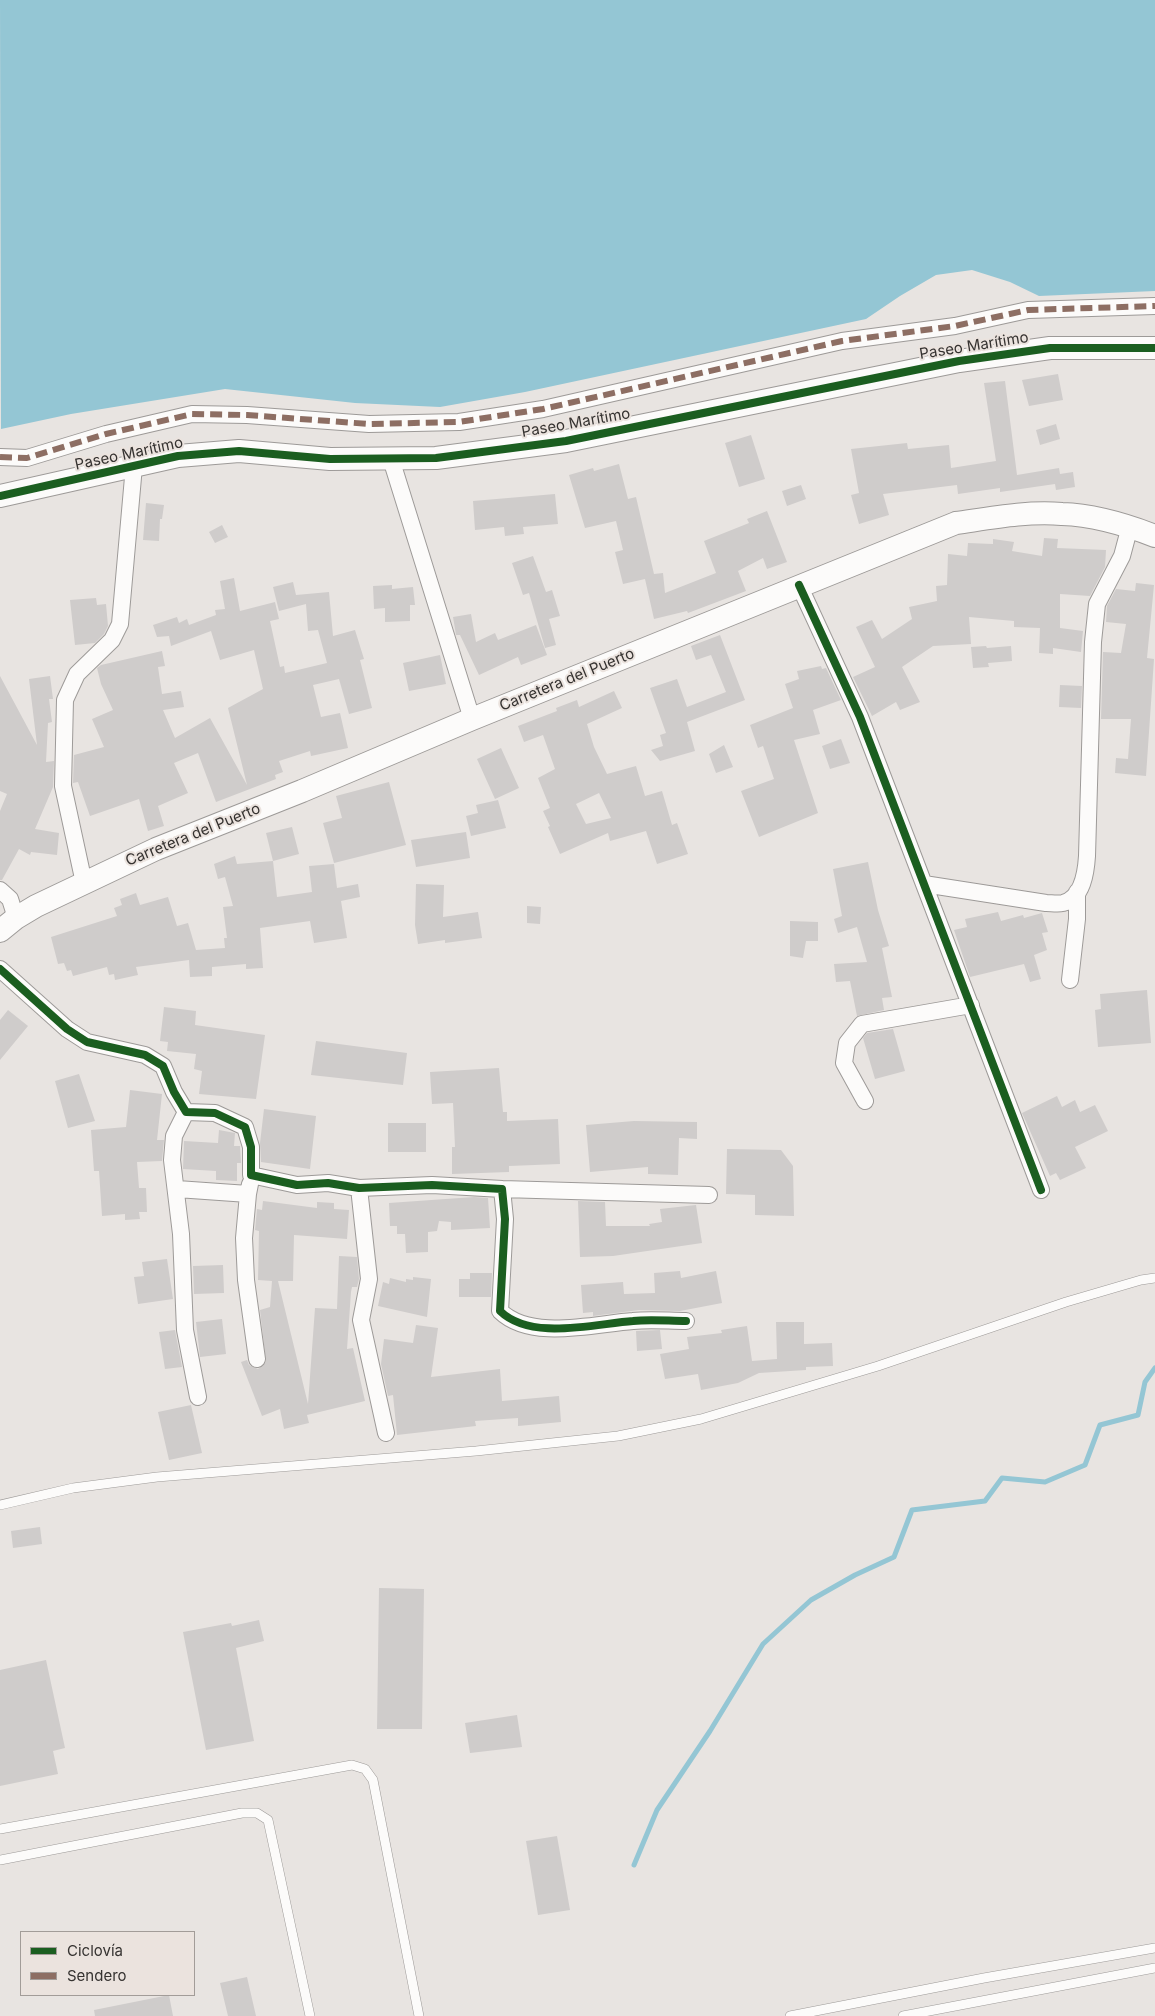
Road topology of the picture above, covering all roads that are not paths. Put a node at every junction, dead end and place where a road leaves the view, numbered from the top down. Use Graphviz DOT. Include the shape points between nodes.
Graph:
graph roads {
  1 [pos="1155,306"];
  2 [pos="1155,348"];
  3 [pos="0,457"];
  4 [pos="391,459"];
  5 [pos="134,466"];
  6 [pos="0,496"];
  7 [pos="1130,526"];
  8 [pos="1155,536"];
  9 [pos="799,585"];
  10 [pos="472,719"];
  11 [pos="84,883"];
  12 [pos="924,884"];
  13 [pos="0,890"];
  14 [pos="1078,892"];
  15 [pos="8,924"];
  16 [pos="0,969"];
  17 [pos="1070,980"];
  18 [pos="971,1005"];
  19 [pos="865,1101"];
  20 [pos="186,1112"];
  21 [pos="251,1175"];
  22 [pos="359,1188"];
  23 [pos="176,1189"];
  24 [pos="502,1189"];
  25 [pos="1041,1190"];
  26 [pos="248,1194"];
  27 [pos="709,1195"];
  28 [pos="1155,1278"];
  29 [pos="686,1321"];
  30 [pos="257,1359"];
  31 [pos="198,1397"];
  32 [pos="386,1433"];
  33 [pos="0,1505"];
  34 [pos="0,1828"];
  35 [pos="0,1860"];
  36 [pos="1155,1948"];
  37 [pos="1155,1968"];
  38 [pos="803,2015"];
  39 [pos="310,2016"];
  40 [pos="419,2016"];
  41 [pos="790,2016"];
  42 [pos="903,2016"];
  1 -- 3 [label="street" via="1028,310 955,326 842,340 543,410 459,422 369,424 192,414 106,434 27,458"];
  2 -- 4 [label="main road, Paseo Marítimo" via="1050,348 959,361 566,441 436,458"];
  4 -- 5 [label="main road, Paseo Marítimo" via="330,459 239,452 178,456"];
  4 -- 10 [label="street"];
  5 -- 6 [label="main road, Paseo Marítimo"];
  5 -- 11 [label="street" via="120,624 112,640 77,674 65,700 63,786"];
  7 -- 8 [label="main road, Carretera del Puerto"];
  7 -- 9 [label="main road, Carretera del Puerto" via="1063,514 1006,516 956,523"];
  7 -- 14 [label="street" via="1122,556 1097,604 1093,642 1088,856 1085,879"];
  9 -- 10 [label="main road, Carretera del Puerto"];
  9 -- 12 [label="street" via="860,716"];
  10 -- 11 [label="main road, Carretera del Puerto" via="156,848"];
  11 -- 15 [label="main road, Carretera del Puerto"];
  12 -- 14 [label="street" via="1046,903 1064,903"];
  12 -- 18 [label="street"];
  13 -- 15 [label="street" via="10,899"];
  14 -- 17 [label="street"];
  16 -- 20 [label="street" via="66,1029 87,1042 145,1055 164,1066"];
  18 -- 19 [label="street" via="862,1024 847,1043 844,1063"];
  18 -- 25 [label="street"];
  20 -- 21 [label="street" via="215,1113 245,1127 251,1147"];
  20 -- 23 [label="street" via="174,1136 172,1160"];
  21 -- 22 [label="street" via="297,1185 328,1183"];
  21 -- 26 [label="street"];
  22 -- 24 [label="street" via="432,1185"];
  22 -- 32 [label="street" via="369,1279 361,1320"];
  23 -- 26 [label="street"];
  23 -- 31 [label="street" via="185,1330"];
  24 -- 27 [label="street"];
  24 -- 29 [label="street" via="505,1219 500,1310 509,1319 524,1326 560,1328 636,1320"];
  26 -- 30 [label="street" via="244,1238"];
  28 -- 33 [label="lane" via="1066,1302 878,1366 701,1419 618,1436 157,1477 73,1488"];
  34 -- 40 [label="lane" via="352,1765 365,1769 373,1780"];
  35 -- 39 [label="lane" via="242,1813 257,1813 268,1820"];
  36 -- 38 [label="lane" via="984,1978"];
  37 -- 42 [label="lane"];
  38 -- 41 [label="lane"];
}
